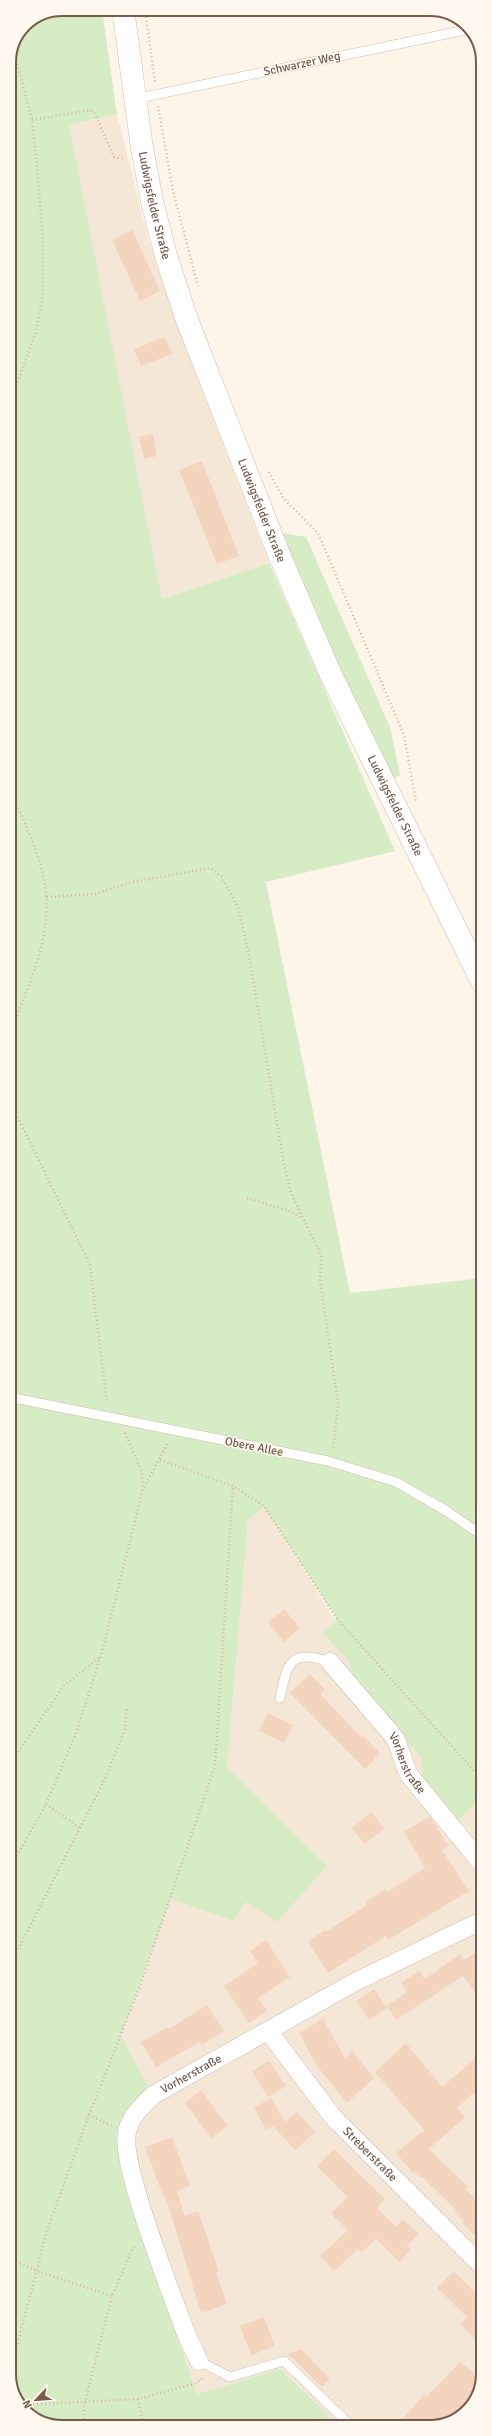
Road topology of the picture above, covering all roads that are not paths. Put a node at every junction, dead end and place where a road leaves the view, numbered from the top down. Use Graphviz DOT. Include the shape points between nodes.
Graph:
graph roads {
  1 [pos="124,16"];
  2 [pos="463,30"];
  3 [pos="135,99"];
  4 [pos="476,970"];
  5 [pos="16,1398"];
  6 [pos="476,1531"];
  7 [pos="330,1662"];
  8 [pos="280,1698"];
  9 [pos="476,1856"];
  10 [pos="476,1923"];
  11 [pos="269,2032"];
  12 [pos="476,2260"];
  13 [pos="199,2360"];
  14 [pos="345,2420"];
  1 -- 3 [label="street, Ludwigsfelder Straße"];
  2 -- 3 [label="lane, Schwarzer Weg"];
  3 -- 4 [label="street, Ludwigsfelder Straße" via="152,201 168,263 187,320 278,552 331,675"];
  5 -- 6 [label="lane, Obere Allee" via="328,1462 396,1482"];
  7 -- 8 [label="lane" via="313,1657 295,1659 286,1668"];
  7 -- 9 [label="street, Vorherstraße" via="395,1738 410,1776"];
  10 -- 11 [label="street, Vorherstraße" via="355,1982"];
  11 -- 12 [label="street, Streberstraße" via="338,2122"];
  11 -- 13 [label="street, Vorherstraße" via="153,2095 137,2111 126,2133 128,2164 187,2336"];
  13 -- 14 [label="lane" via="230,2377 284,2361"];
}
